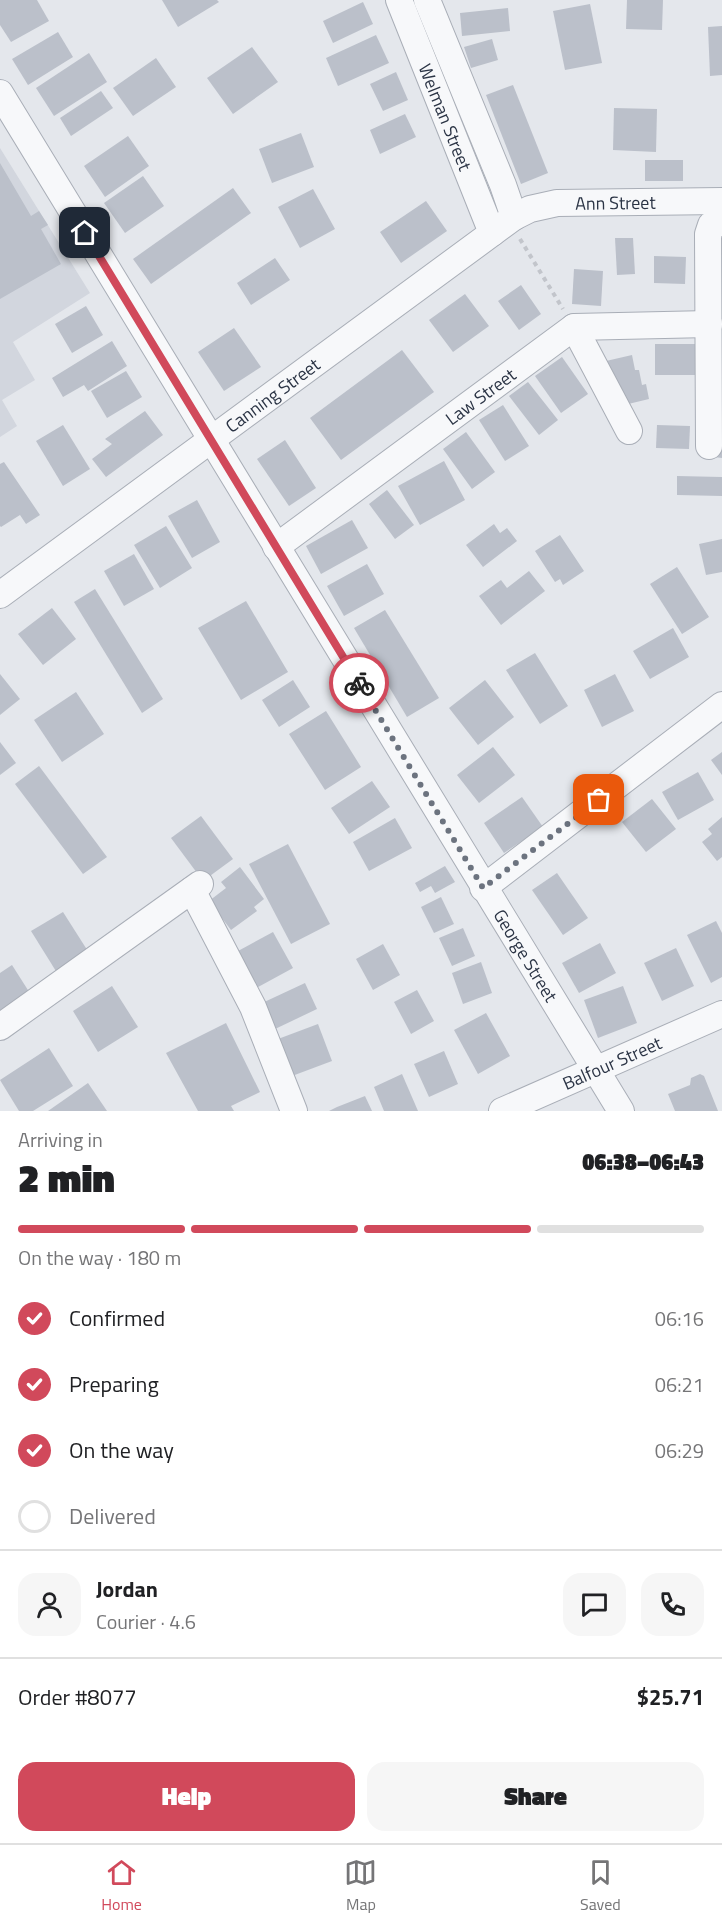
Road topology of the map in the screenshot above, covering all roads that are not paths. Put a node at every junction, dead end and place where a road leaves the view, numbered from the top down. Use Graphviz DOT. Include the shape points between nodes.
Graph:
graph roads {
  1 [pos="399,0"];
  2 [pos="427,0"];
  3 [pos="0,93"];
  4 [pos="722,201"];
  5 [pos="722,224"];
  6 [pos="517,228"];
  7 [pos="492,233"];
  8 [pos="709,324"];
  9 [pos="574,327"];
  10 [pos="629,431"];
  11 [pos="211,440"];
  12 [pos="710,446"];
  13 [pos="276,547"];
  14 [pos="0,595"];
  15 [pos="722,705"];
  16 [pos="483,888"];
  17 [pos="722,1014"];
  18 [pos="0,1027"];
  19 [pos="595,1069"];
  20 [pos="294,1111"];
  21 [pos="502,1111"];
  22 [pos="621,1111"];
  1 -- 7 [label="street, Welman Street"];
  2 -- 6 [label="street, Welman Street"];
  3 -- 11 [label="street, George Street"];
  4 -- 6 [label="street, Ann Street" via="557,203 530,209"];
  5 -- 8 [label="street" via="713,224 708,230"];
  6 -- 7 [label="street, Canning Street"];
  7 -- 11 [label="street, Canning Street"];
  8 -- 9 [label="street"];
  8 -- 12 [label="street"];
  9 -- 10 [label="street"];
  9 -- 13 [label="street, Law Street"];
  11 -- 13 [label="street, George Street"];
  11 -- 14 [label="street, Canning Street"];
  13 -- 16 [label="street, George Street"];
  15 -- 16 [label="street"];
  16 -- 19 [label="street, George Street"];
  17 -- 19 [label="street, Balfour Street"];
  18 -- 20 [label="street" via="196,887 253,1007"];
  19 -- 21 [label="street, Balfour Street"];
  19 -- 22 [label="street, George Street"];
}
